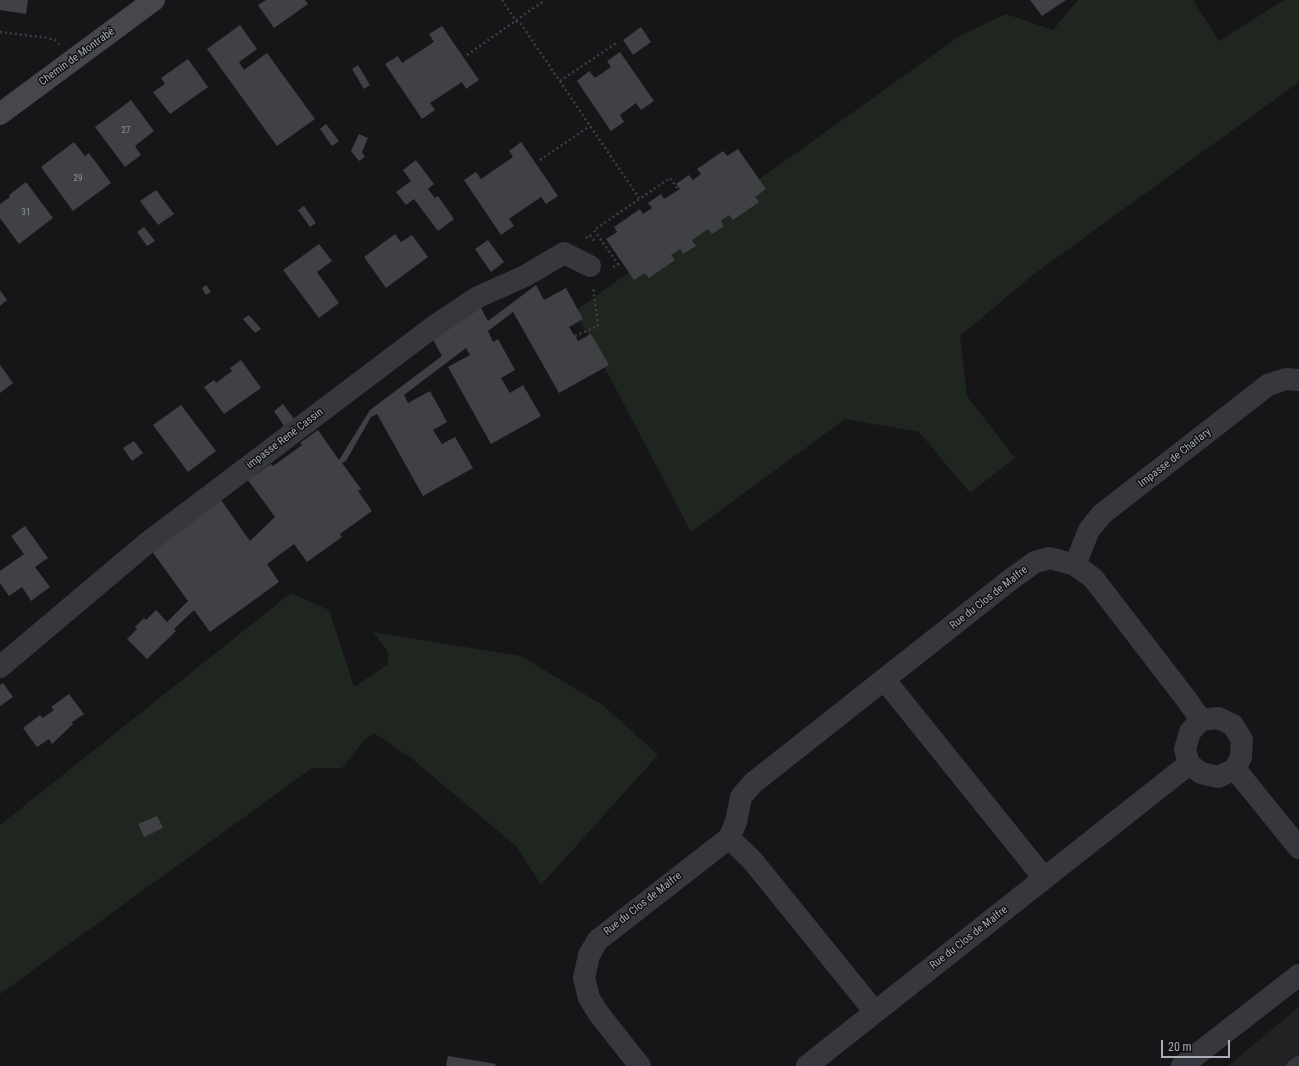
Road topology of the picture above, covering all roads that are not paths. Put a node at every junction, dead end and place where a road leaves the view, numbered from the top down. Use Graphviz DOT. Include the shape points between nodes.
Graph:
graph roads {
  1 [pos="154,0"];
  2 [pos="0,114"];
  3 [pos="599,258"];
  4 [pos="1299,380"];
  5 [pos="1075,565"];
  6 [pos="0,667"];
  7 [pos="884,679"];
  8 [pos="1200,720"];
  9 [pos="1188,764"];
  10 [pos="1235,769"];
  11 [pos="729,838"];
  12 [pos="1299,848"];
  13 [pos="1044,878"];
  14 [pos="1299,975"];
  15 [pos="875,1012"];
  16 [pos="1299,1061"];
  17 [pos="640,1066"];
  18 [pos="807,1066"];
  19 [pos="1182,1066"];
  20 [pos="1292,1066"];
  1 -- 2 [label="street, Chemin de Montrabé"];
  3 -- 6 [label="street, impasse René Cassin" via="564,253 525,276 478,296 433,327 147,543"];
  4 -- 5 [label="street, Impasse de Charlary" via="1286,379 1268,385 1102,514 1089,530"];
  5 -- 7 [label="street, Rue du Clos de Malfre" via="1050,558 1035,562"];
  5 -- 8 [label="street, Rue du Clos de Malfre" via="1093,578"];
  7 -- 11 [label="street, Rue du Clos de Malfre" via="753,783 741,797 736,822"];
  7 -- 13 [label="street"];
  8 -- 9 [label="street" via="1190,732 1185,749"];
  8 -- 10 [label="street" via="1218,718 1233,725 1242,740 1241,757"];
  9 -- 10 [label="street" via="1201,773 1218,777"];
  9 -- 13 [label="street, Rue du Clos de Malfre"];
  10 -- 12 [label="street"];
  11 -- 15 [label="street" via="752,860"];
  11 -- 17 [label="street, Rue du Clos de Malfre" via="598,940 588,955 584,978 589,998"];
  13 -- 15 [label="street, Rue du Clos de Malfre"];
  14 -- 19 [label="street"];
  15 -- 18 [label="street, Rue du Clos de Malfre"];
  16 -- 20 [label="lane"];
}
